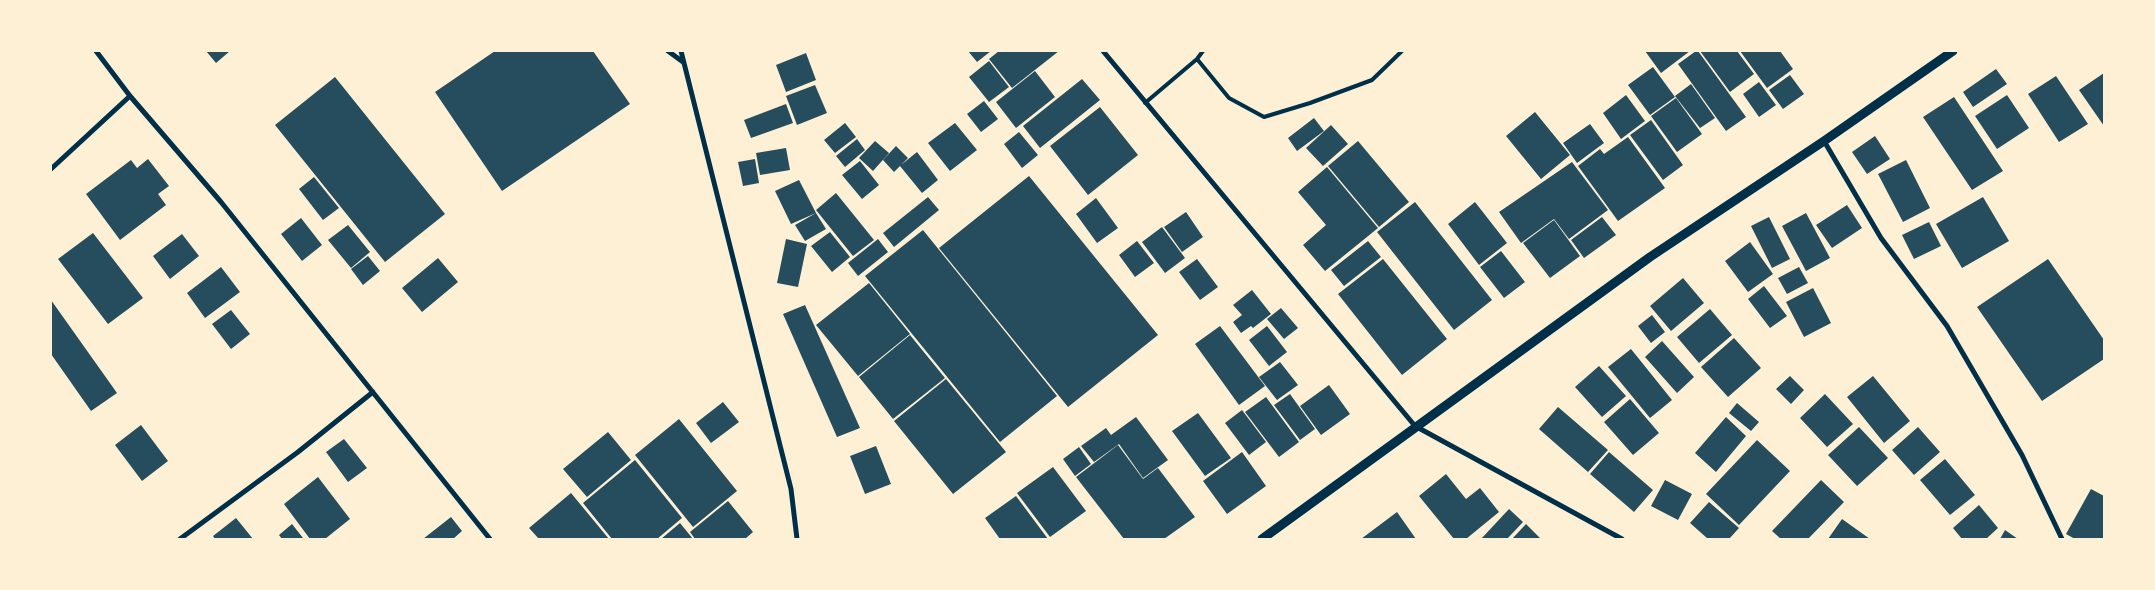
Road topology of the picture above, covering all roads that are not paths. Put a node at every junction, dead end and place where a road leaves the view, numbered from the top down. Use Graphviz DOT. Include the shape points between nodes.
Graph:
graph roads {
  1 [pos="96,51"];
  2 [pos="668,51"];
  3 [pos="681,51"];
  4 [pos="1102,51"];
  5 [pos="1204,51"];
  6 [pos="1402,51"];
  7 [pos="1953,51"];
  8 [pos="1197,59"];
  9 [pos="683,62"];
  10 [pos="130,96"];
  11 [pos="1145,103"];
  12 [pos="1824,141"];
  13 [pos="51,170"];
  14 [pos="373,392"];
  15 [pos="1414,426"];
  16 [pos="180,539"];
  17 [pos="490,539"];
  18 [pos="797,539"];
  19 [pos="1262,539"];
  20 [pos="1622,539"];
  21 [pos="2062,539"];
  1 -- 10 [label="street"];
  2 -- 9 [label="street"];
  3 -- 9 [label="street"];
  4 -- 11 [label="street"];
  5 -- 8 [label="lane"];
  6 -- 8 [label="lane" via="1372,80 1264,116 1229,98"];
  7 -- 12 [label="street"];
  8 -- 11 [label="lane"];
  9 -- 18 [label="street" via="791,488"];
  10 -- 13 [label="street"];
  10 -- 14 [label="street" via="221,202"];
  11 -- 15 [label="street"];
  12 -- 15 [label="street" via="1650,257"];
  12 -- 21 [label="street" via="1881,238 1952,335 2022,455"];
  14 -- 16 [label="street"];
  14 -- 17 [label="street"];
  15 -- 19 [label="street"];
  15 -- 20 [label="street"];
}
